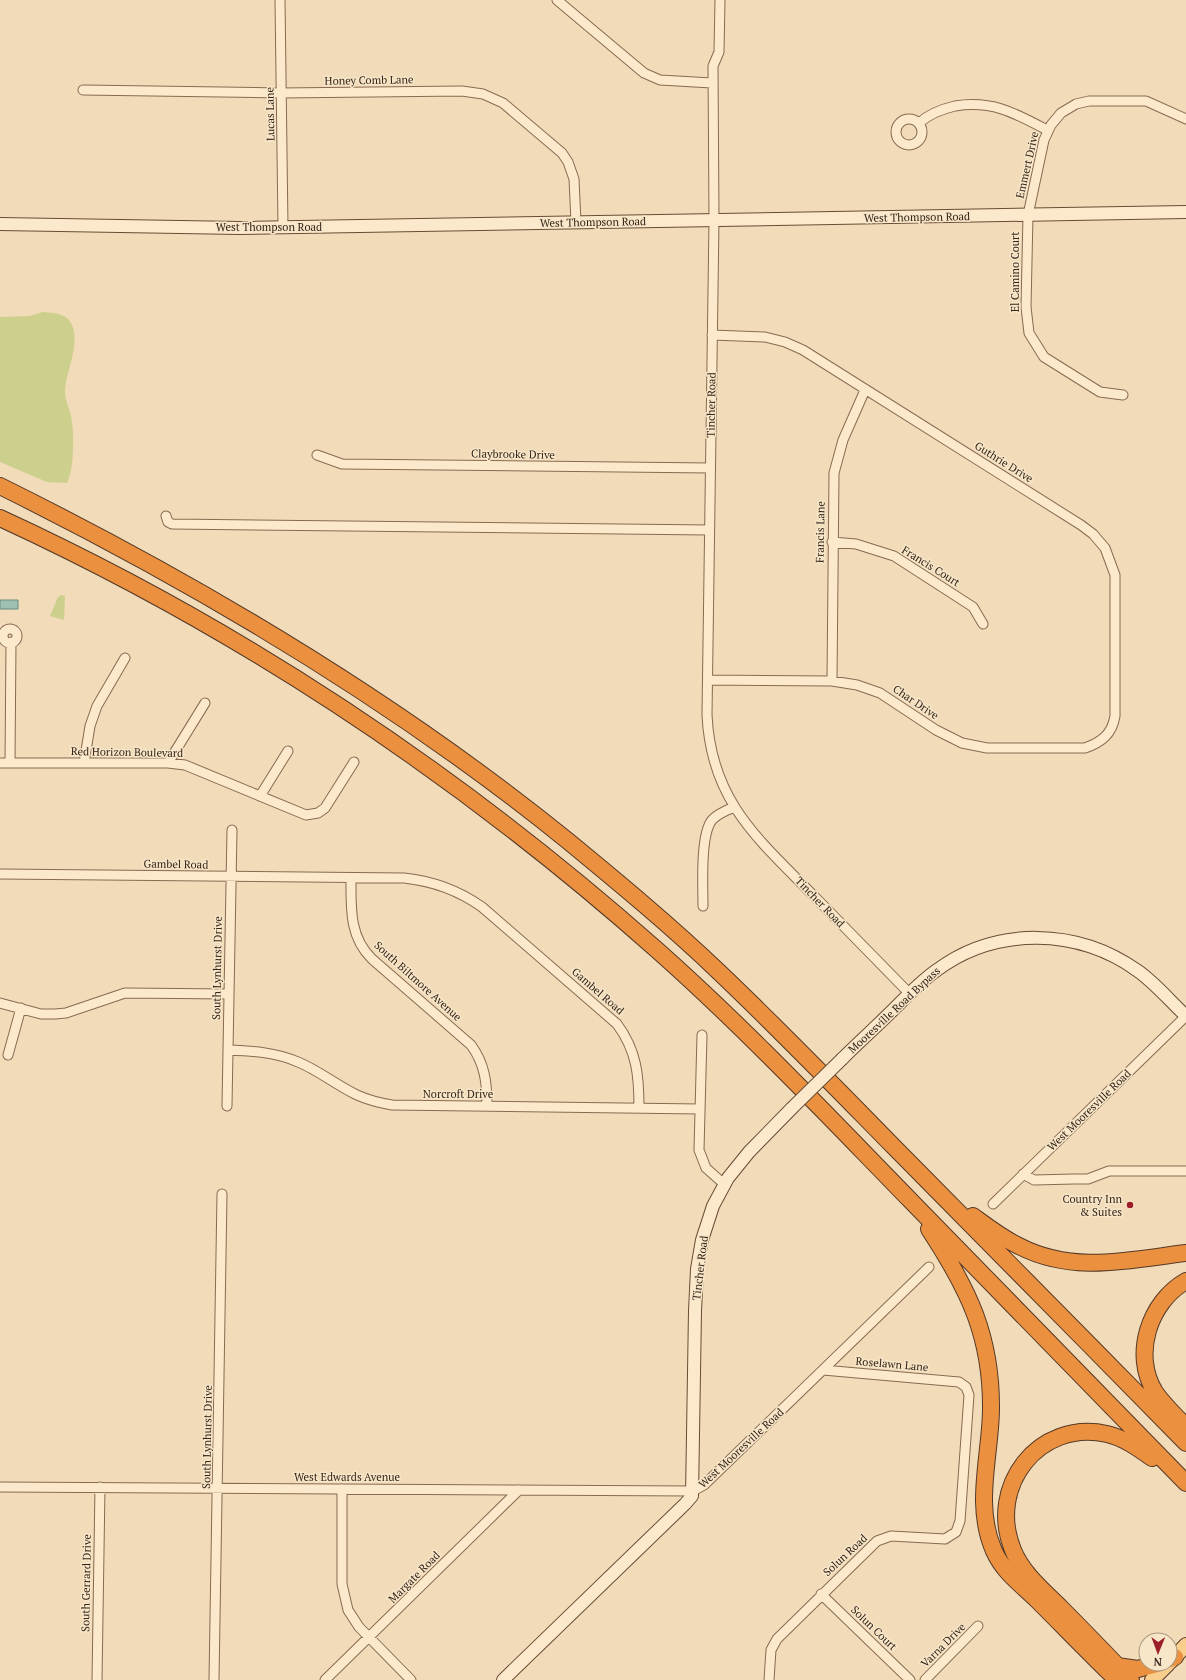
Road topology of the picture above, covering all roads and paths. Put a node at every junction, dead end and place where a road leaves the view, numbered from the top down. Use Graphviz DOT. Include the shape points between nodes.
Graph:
graph roads {
  1 [pos="280,0"];
  2 [pos="720,0"];
  3 [pos="564,2"];
  4 [pos="712,83"];
  5 [pos="82,90"];
  6 [pos="281,93"];
  7 [pos="1186,118"];
  8 [pos="919,123"];
  9 [pos="1048,130"];
  10 [pos="1186,212"];
  11 [pos="1028,215"];
  12 [pos="714,220"];
  13 [pos="576,222"];
  14 [pos="0,224"];
  15 [pos="283,227"];
  16 [pos="712,335"];
  17 [pos="865,390"];
  18 [pos="1123,396"];
  19 [pos="317,455"];
  20 [pos="710,468"];
  21 [pos="0,486"];
  22 [pos="166,516"];
  23 [pos="0,518"];
  24 [pos="709,530"];
  25 [pos="832,542"];
  26 [pos="983,624"];
  27 [pos="11,642"];
  28 [pos="124,658"];
  29 [pos="708,680"];
  30 [pos="832,680"];
  31 [pos="205,703"];
  32 [pos="1106,736"];
  33 [pos="288,750"];
  34 [pos="354,762"];
  35 [pos="0,763"];
  36 [pos="10,763"];
  37 [pos="84,763"];
  38 [pos="168,763"];
  39 [pos="260,796"];
  40 [pos="734,807"];
  41 [pos="232,830"];
  42 [pos="0,874"];
  43 [pos="231,877"];
  44 [pos="351,878"];
  45 [pos="702,906"];
  46 [pos="229,994"];
  47 [pos="910,994"];
  48 [pos="0,1003"];
  49 [pos="21,1008"];
  50 [pos="1186,1016"];
  51 [pos="702,1035"];
  52 [pos="228,1050"];
  53 [pos="8,1055"];
  54 [pos="227,1106"];
  55 [pos="487,1106"];
  56 [pos="638,1108"];
  57 [pos="700,1109"];
  58 [pos="1186,1170"];
  59 [pos="1023,1174"];
  60 [pos="724,1184"];
  61 [pos="222,1194"];
  62 [pos="940,1194"];
  63 [pos="908,1198"];
  64 [pos="993,1204"];
  65 [pos="1186,1253"];
  66 [pos="929,1267"];
  67 [pos="1186,1281"];
  68 [pos="823,1370"];
  69 [pos="959,1382"];
  70 [pos="1186,1427"];
  71 [pos="1186,1443"];
  72 [pos="1186,1483"];
  73 [pos="0,1487"];
  74 [pos="100,1487"];
  75 [pos="218,1488"];
  76 [pos="342,1489"];
  77 [pos="520,1490"];
  78 [pos="693,1491"];
  79 [pos="822,1594"];
  80 [pos="978,1626"];
  81 [pos="370,1638"];
  82 [pos="1138,1669"];
  83 [pos="1160,1672"];
  84 [pos="1111,1673"];
  85 [pos="97,1680"];
  86 [pos="214,1680"];
  87 [pos="325,1680"];
  88 [pos="411,1680"];
  89 [pos="503,1680"];
  90 [pos="769,1680"];
  91 [pos="910,1680"];
  92 [pos="925,1680"];
  93 [pos="1131,1680"];
  94 [pos="1152,1680"];
  1 -- 6 [label="street, Lucas Lane"];
  2 -- 4 [label="street, Tincher Road" via="719,51 713,64"];
  3 -- 4 [label="street" via="644,73 660,80"];
  4 -- 12 [label="street, Tincher Road"];
  5 -- 6 [label="street, Honey Comb Lane"];
  6 -- 13 [label="street, Honey Comb Lane" via="462,91 493,97 514,111 566,159 574,179"];
  6 -- 15 [label="street, Lucas Lane"];
  7 -- 9 [label="street, Emmert Drive" via="1146,101 1088,100 1066,109"];
  8 -- 9 [label="street" via="945,109 980,104 1008,110"];
  9 -- 11 [label="street, Emmert Drive"];
  10 -- 11 [label="main road, West Thompson Road"];
  11 -- 12 [label="main road, West Thompson Road"];
  11 -- 18 [label="street, El Camino Court" via="1026,307 1029,333 1044,356 1100,392"];
  12 -- 13 [label="main road, West Thompson Road"];
  12 -- 16 [label="street, Tincher Road"];
  13 -- 15 [label="main road, West Thompson Road"];
  14 -- 15 [label="main road, West Thompson Road"];
  16 -- 17 [label="street, Guthrie Drive" via="757,336 785,342 803,350"];
  16 -- 20 [label="street, Tincher Road"];
  17 -- 25 [label="street, Francis Lane" via="842,440 834,473"];
  17 -- 32 [label="street, Guthrie Drive" via="1081,525 1105,548 1113,565 1117,590 1115,713 1113,726"];
  19 -- 20 [label="street, Claybrooke Drive" via="342,464"];
  20 -- 24 [label="street, Tincher Road"];
  21 -- 62 [label="highway" via="104,538 283,641 399,716 511,797 620,884 716,969"];
  22 -- 24 [label="street" via="172,524"];
  23 -- 63 [label="highway" via="130,583 269,662 384,736 482,807 602,903 698,988 746,1033"];
  24 -- 29 [label="street, Tincher Road"];
  25 -- 26 [label="street, Francis Court" via="856,544 894,556 973,607"];
  25 -- 30 [label="street, Francis Lane"];
  27 -- 36 [label="street"];
  28 -- 37 [label="street" via="97,706 90,726"];
  29 -- 30 [label="street, Char Drive"];
  29 -- 40 [label="street, Tincher Road" via="711,747 720,778"];
  30 -- 32 [label="street, Char Drive" via="880,693 948,737 979,747 1085,748 1094,746"];
  31 -- 38 [label="street"];
  33 -- 39 [label="street"];
  34 -- 39 [label="street, Red Horizon Boulevard" via="326,808 316,814 302,814"];
  35 -- 36 [label="street, Red Horizon Boulevard"];
  36 -- 37 [label="street, Red Horizon Boulevard"];
  37 -- 38 [label="street, Red Horizon Boulevard"];
  38 -- 39 [label="street, Red Horizon Boulevard" via="190,766"];
  40 -- 45 [label="street" via="715,817 706,833"];
  40 -- 47 [label="street, Tincher Road" via="757,838"];
  41 -- 43 [label="street, South Lynhurst Drive"];
  42 -- 43 [label="street, Gambel Road"];
  43 -- 44 [label="street, Gambel Road"];
  43 -- 46 [label="street, South Lynhurst Drive"];
  44 -- 55 [label="street, South Biltmore Avenue" via="352,917 356,935 363,948 372,959 471,1045 481,1060 486,1075"];
  44 -- 56 [label="street, Gambel Road" via="404,878 440,885 476,902 617,1024 629,1042 635,1058 639,1075"];
  46 -- 49 [label="street" via="130,993 66,1013 41,1014"];
  46 -- 52 [label="street, South Lynhurst Drive"];
  47 -- 50 [label="main road, Mooresville Road Bypass" via="944,964 984,945 1023,938 1058,938 1084,944 1120,959 1139,971"];
  47 -- 60 [label="main road, Mooresville Road Bypass, bridge" via="792,1108 749,1152"];
  48 -- 49 [label="street"];
  49 -- 53 [label="street"];
  50 -- 59 [label="street, West Mooresville Road"];
  51 -- 57 [label="street"];
  52 -- 54 [label="street, South Lynhurst Drive"];
  52 -- 55 [label="street, Norcroft Drive" via="262,1051 283,1056 374,1102 399,1106"];
  55 -- 56 [label="street, Norcroft Drive"];
  56 -- 57 [label="street, Norcroft Drive"];
  57 -- 60 [label="street" via="701,1158 711,1174"];
  58 -- 59 [label="street" via="1109,1171 1088,1179 1060,1180 1034,1180"];
  59 -- 64 [label="street, West Mooresville Road"];
  60 -- 78 [label="main road, Tincher Road" via="706,1226 697,1269"];
  61 -- 75 [label="street, South Lynhurst Drive"];
  62 -- 65 [label="highway" via="1009,1241 1056,1260 1095,1264"];
  62 -- 71 [label="highway"];
  63 -- 72 [label="highway"];
  63 -- 84 [label="highway" via="955,1269 972,1302 982,1334 991,1399 983,1503 994,1550 1008,1574"];
  66 -- 68 [label="street, West Mooresville Road"];
  67 -- 70 [label="highway" via="1173,1291 1156,1312 1147,1333 1145,1356 1147,1370 1156,1392"];
  68 -- 69 [label="street, Roselawn Lane"];
  68 -- 78 [label="street, West Mooresville Road" via="704,1485"];
  69 -- 79 [label="street, Solun Road" via="966,1387 969,1395 960,1521 956,1532 945,1539 891,1536 877,1541"];
  72 -- 84 [label="highway" via="1125,1440 1106,1434 1079,1432 1053,1440 1030,1456 1018,1472 1009,1491 1006,1525 1016,1558"];
  73 -- 74 [label="street, West Edwards Avenue"];
  74 -- 75 [label="street, West Edwards Avenue"];
  74 -- 85 [label="street, South Gerrard Drive"];
  75 -- 76 [label="street, West Edwards Avenue"];
  75 -- 86 [label="street, South Lynhurst Drive"];
  76 -- 77 [label="street, West Edwards Avenue"];
  76 -- 81 [label="street" via="343,1593 352,1618"];
  77 -- 78 [label="street, West Edwards Avenue"];
  77 -- 81 [label="street, Margate Road"];
  78 -- 89 [label="main road, West Mooresville Road" via="685,1504"];
  79 -- 90 [label="street, Solun Road" via="777,1638 771,1650"];
  79 -- 91 [label="street, Solun Court"];
  80 -- 92 [label="street, Varna Drive"];
  81 -- 87 [label="street, Margate Road"];
  81 -- 88 [label="street"];
  82 -- 84 [label="highway"];
  83 -- 94 [label="main road"];
  84 -- 93 [label="highway"];
}
